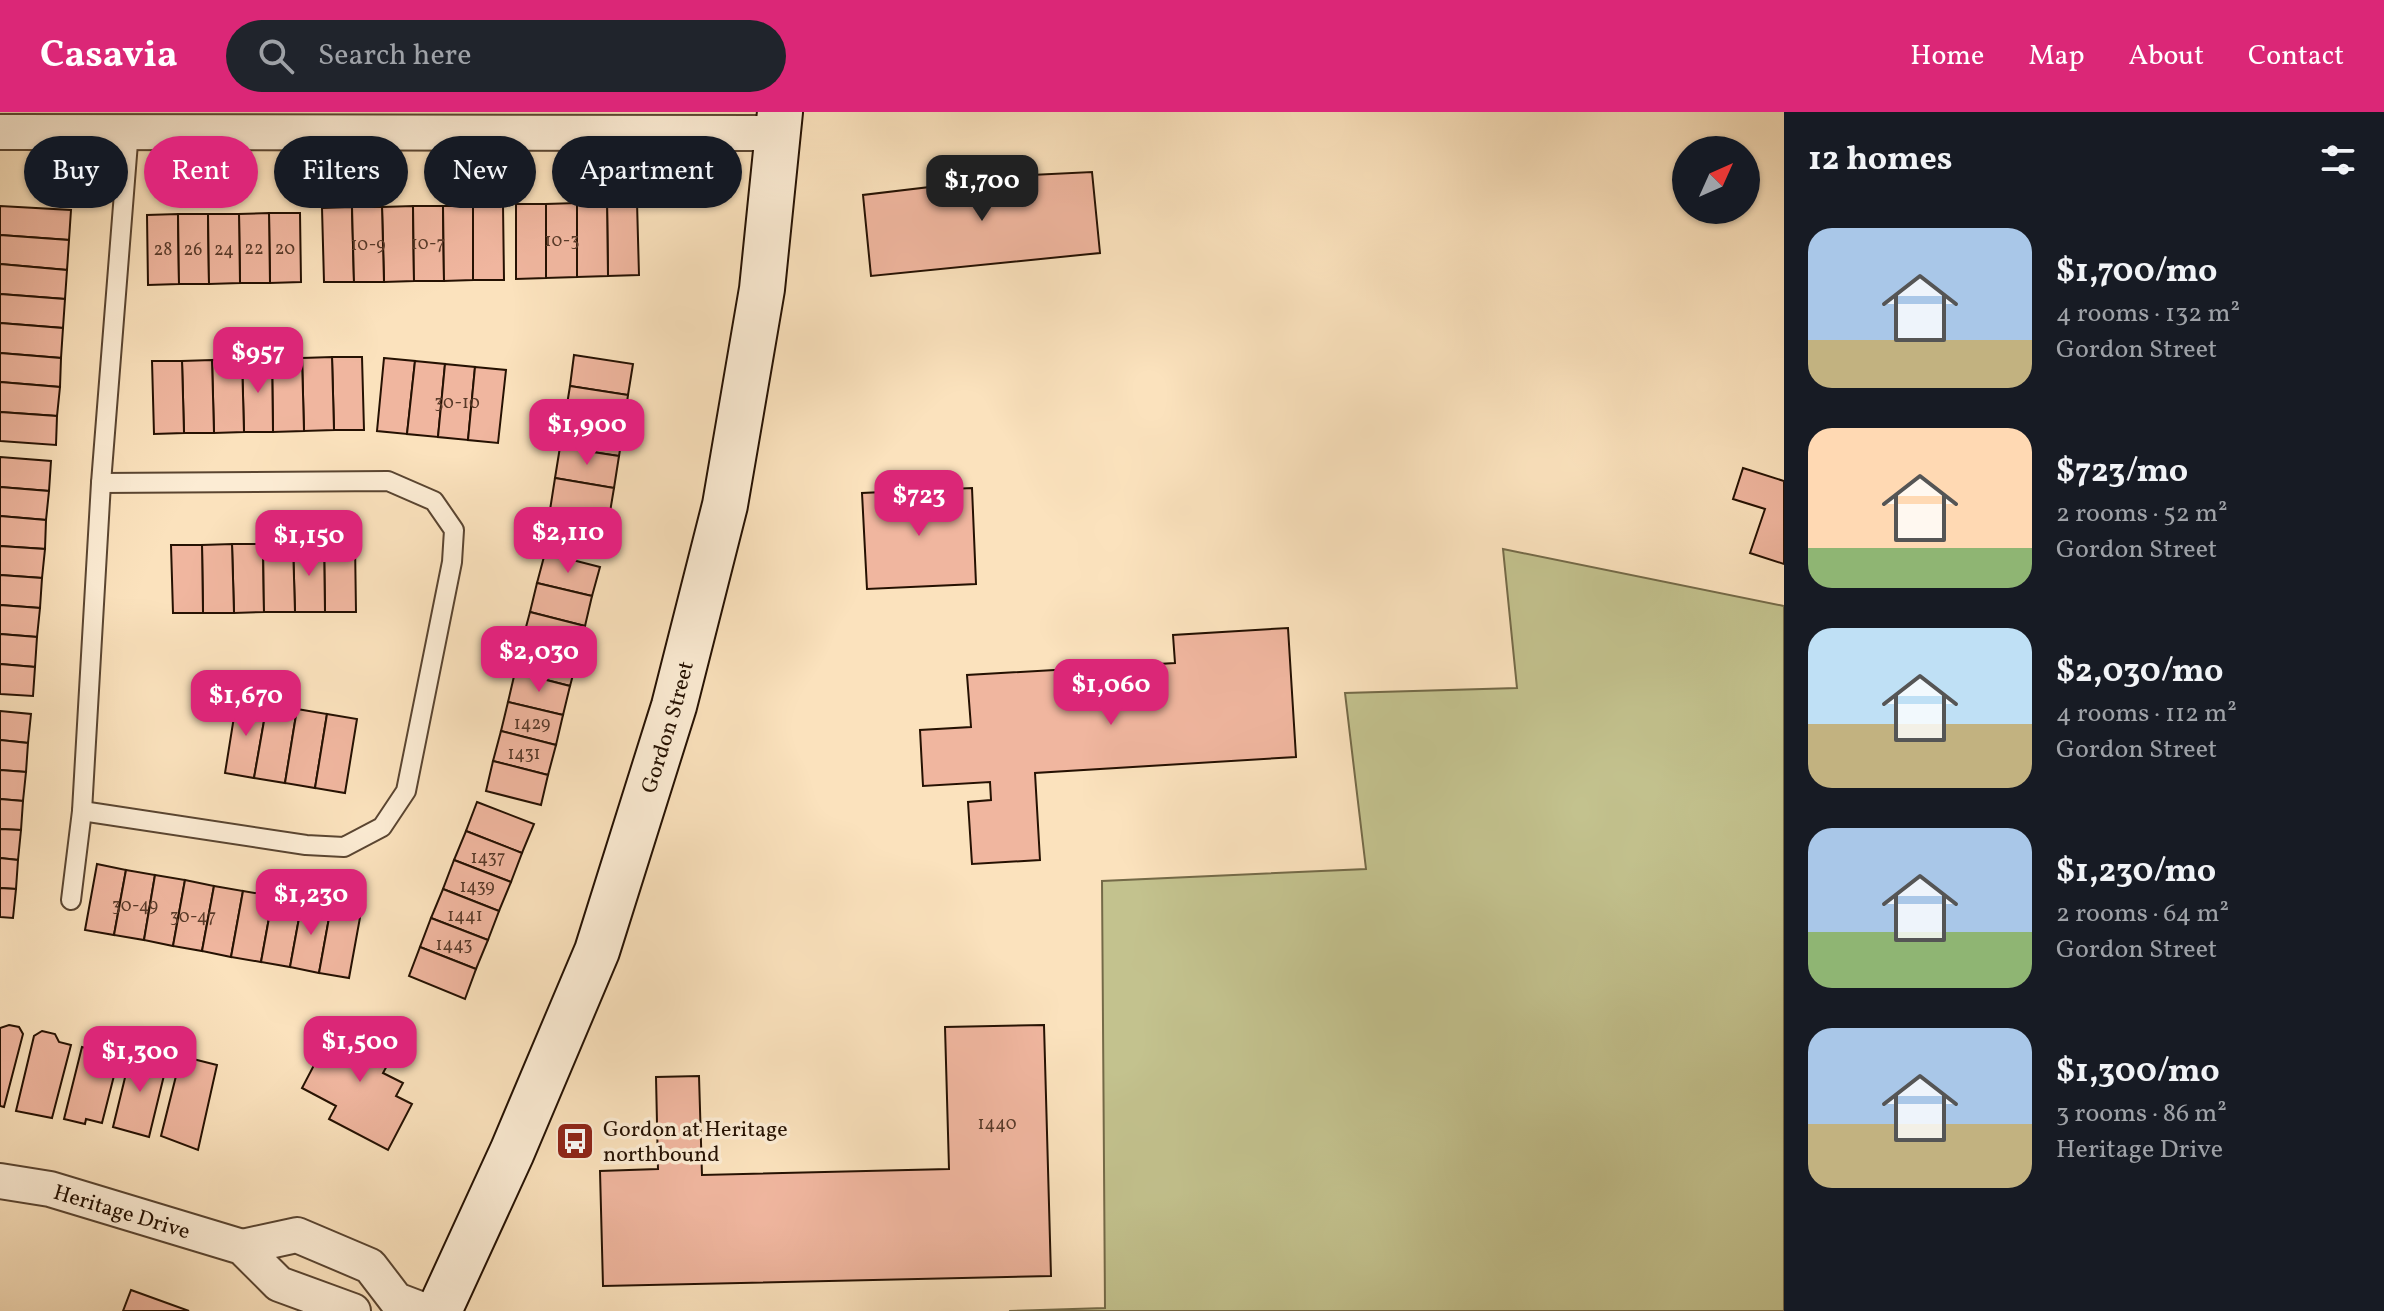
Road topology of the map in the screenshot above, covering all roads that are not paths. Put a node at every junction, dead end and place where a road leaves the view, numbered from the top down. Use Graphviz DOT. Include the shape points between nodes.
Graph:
graph roads {
  1 [pos="780,122"];
  2 [pos="129,130"];
  3 [pos="0,132"];
  4 [pos="101,483"];
  5 [pos="82,811"];
  6 [pos="71,900"];
  7 [pos="0,1181"];
  8 [pos="242,1247"];
  9 [pos="395,1307"];
  10 [pos="353,1311"];
  11 [pos="439,1311"];
  1 -- 2 [label="street"];
  1 -- 11 [label="main road, Gordon Street" via="762,289 725,505 674,706 597,951"];
  2 -- 3 [label="street"];
  2 -- 4 [label="lane"];
  4 -- 5 [label="lane"];
  4 -- 5 [label="lane" via="388,481 434,501 454,530 406,791 382,827 344,847"];
  5 -- 6 [label="lane"];
  7 -- 8 [label="street, Heritage Drive" via="50,1189"];
  8 -- 9 [label="street, Heritage Drive" via="297,1235 370,1266"];
  8 -- 10 [label="street, Heritage Drive" via="279,1284"];
}
